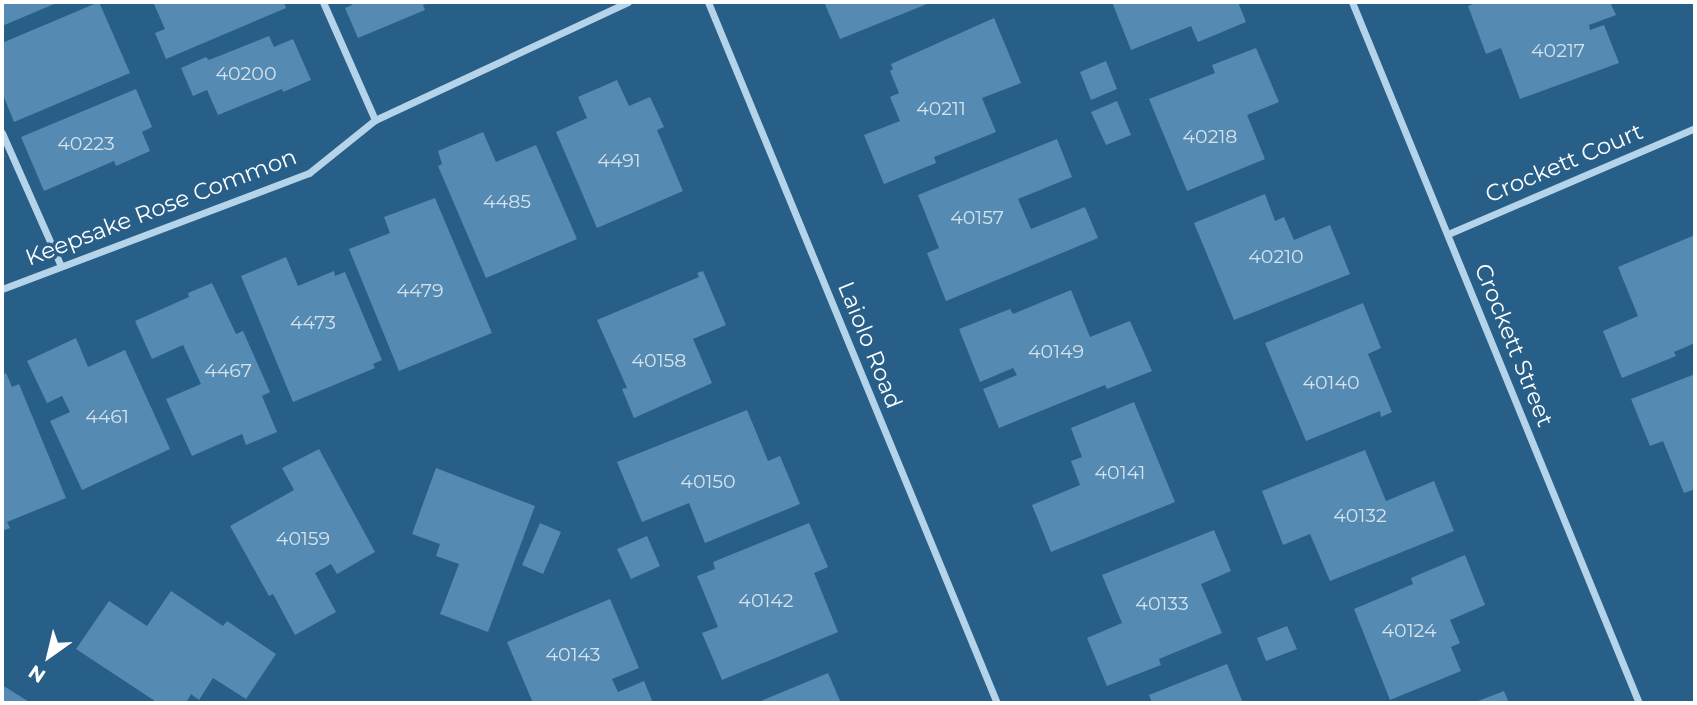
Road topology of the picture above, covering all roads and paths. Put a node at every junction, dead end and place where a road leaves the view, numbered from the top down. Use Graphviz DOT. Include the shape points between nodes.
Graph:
graph roads {
  1 [pos="323,2"];
  2 [pos="628,2"];
  3 [pos="708,2"];
  4 [pos="1353,2"];
  5 [pos="375,120"];
  6 [pos="1695,128"];
  7 [pos="2,133"];
  8 [pos="1448,234"];
  9 [pos="61,266"];
  10 [pos="2,289"];
  11 [pos="997,703"];
  12 [pos="1639,703"];
  1 -- 5 [label="street"];
  2 -- 5 [label="street, Keepsake Rose Common"];
  3 -- 11 [label="street, Laiolo Road"];
  4 -- 8 [label="street, Crockett Street"];
  5 -- 9 [label="street, Keepsake Rose Common" via="309,173"];
  6 -- 8 [label="street, Crockett Court"];
  7 -- 9 [label="street"];
  8 -- 12 [label="street, Crockett Street"];
  9 -- 10 [label="street, Keepsake Rose Common"];
}
